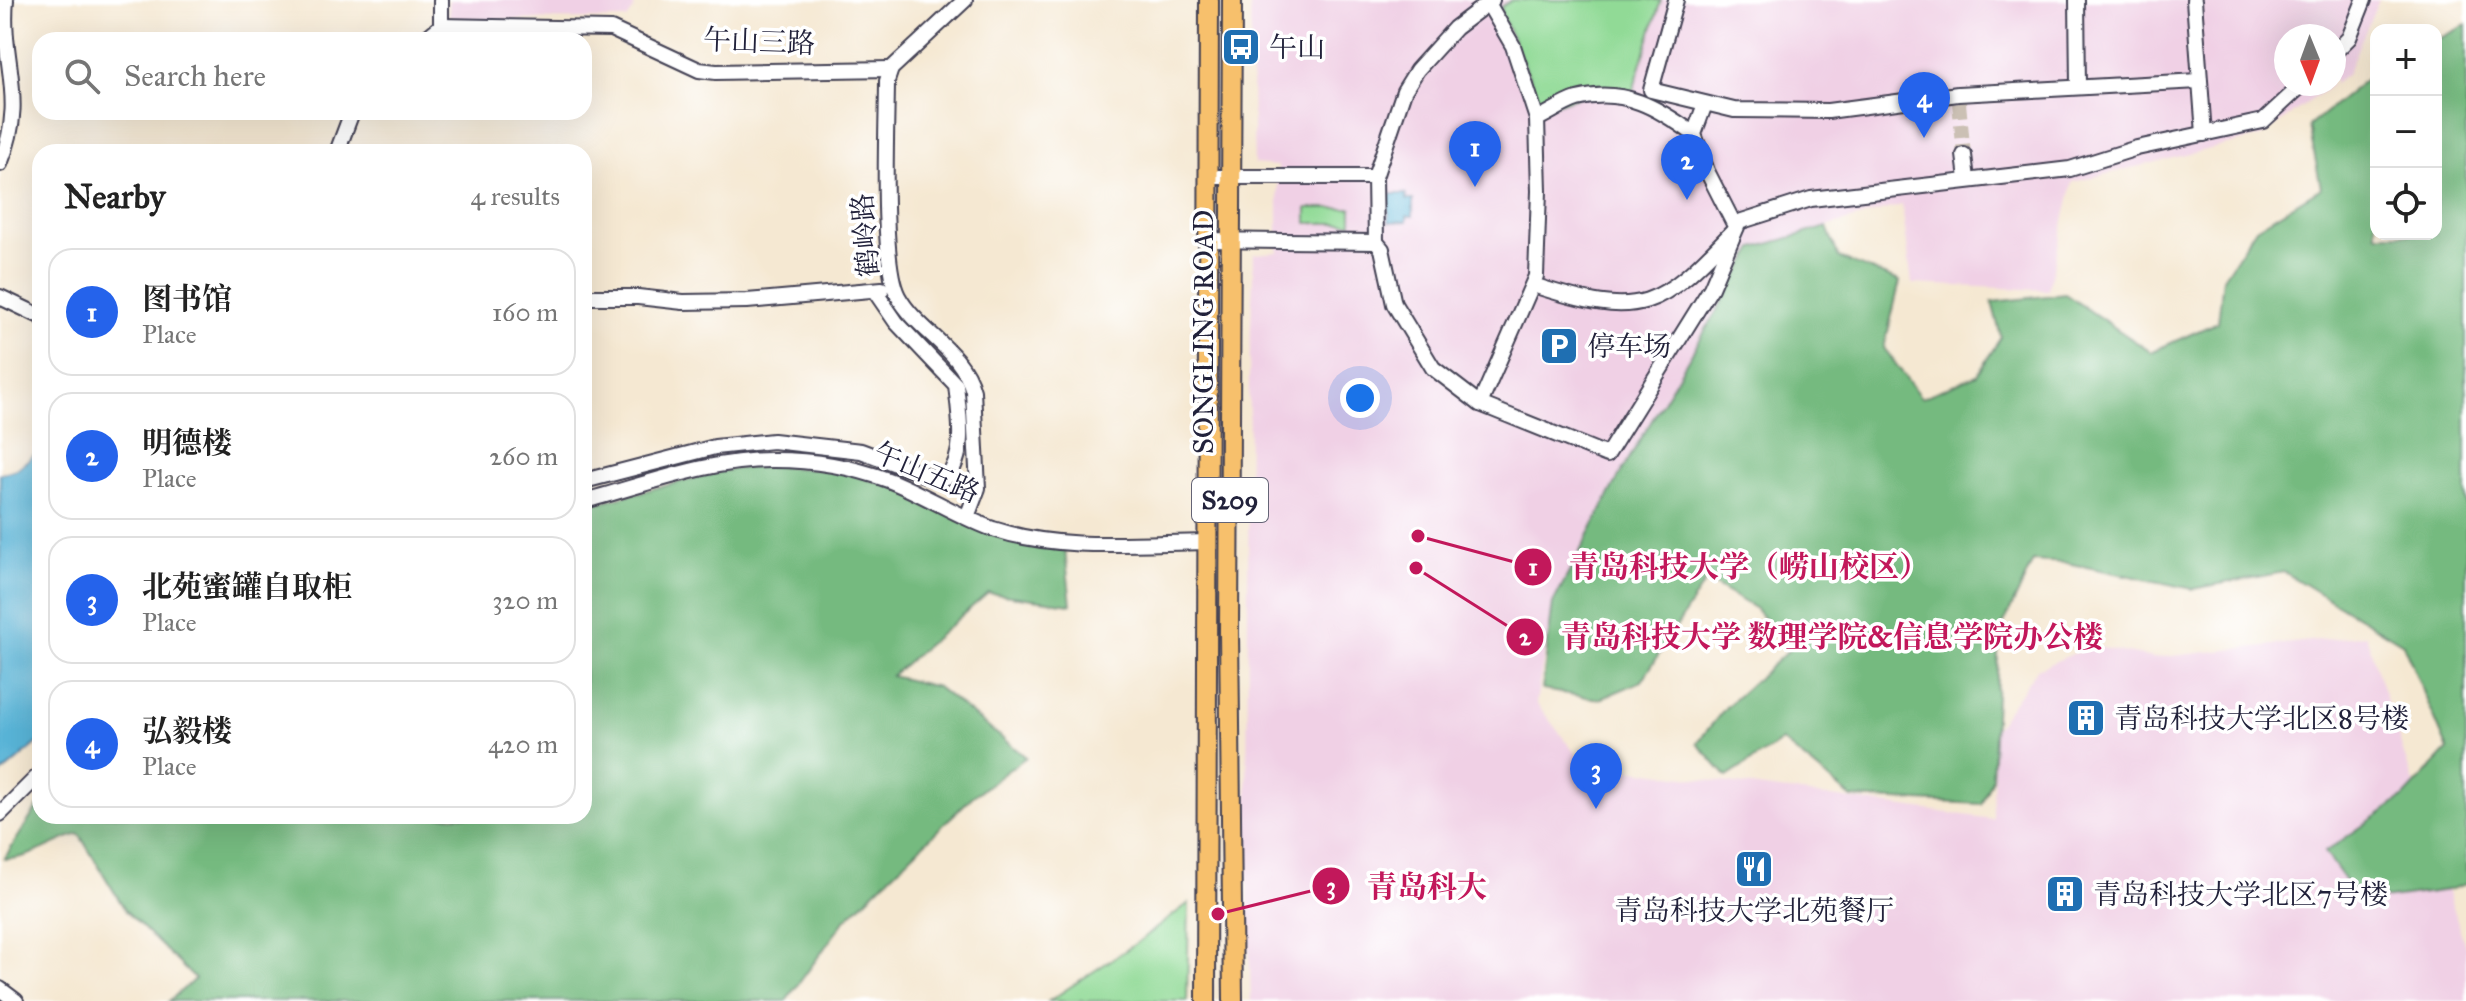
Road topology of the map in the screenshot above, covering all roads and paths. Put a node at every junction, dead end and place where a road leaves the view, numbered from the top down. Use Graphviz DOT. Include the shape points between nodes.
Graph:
graph roads {
  1 [pos="6,0"];
  2 [pos="441,0"];
  3 [pos="965,0"];
  4 [pos="1209,0"];
  5 [pos="1232,0"];
  6 [pos="1676,0"];
  7 [pos="2077,0"];
  8 [pos="2194,0"];
  9 [pos="2364,0"];
  10 [pos="1490,1"];
  11 [pos="441,26"];
  12 [pos="434,32"];
  13 [pos="2346,41"];
  14 [pos="891,69"];
  15 [pos="2199,81"];
  16 [pos="2078,86"];
  17 [pos="2290,96"];
  18 [pos="1705,104"];
  19 [pos="1537,119"];
  20 [pos="349,120"];
  21 [pos="1694,134"];
  22 [pos="2204,134"];
  23 [pos="340,144"];
  24 [pos="1964,155"];
  25 [pos="0,164"];
  26 [pos="1208,177"];
  27 [pos="1232,177"];
  28 [pos="1375,177"];
  29 [pos="1967,179"];
  30 [pos="1736,228"];
  31 [pos="1207,240"];
  32 [pos="1230,241"];
  33 [pos="1376,242"];
  34 [pos="1533,285"];
  35 [pos="894,287"];
  36 [pos="874,290"];
  37 [pos="0,297"];
  38 [pos="592,297"];
  39 [pos="32,312"];
  40 [pos="1480,404"];
  41 [pos="592,479"];
  42 [pos="592,499"];
  43 [pos="967,517"];
  44 [pos="1205,542"];
  45 [pos="32,782"];
  46 [pos="0,814"];
  47 [pos="0,989"];
  48 [pos="16,1001"];
  49 [pos="1206,1001"];
  50 [pos="1233,1001"];
  1 -- 25 [label="street" via="15,106"];
  2 -- 11 [label="street"];
  3 -- 14 [label="street"];
  4 -- 26 [label="main road, SONGLING ROAD / S209"];
  5 -- 27 [label="main road, SONGLING ROAD / S209"];
  6 -- 18 [label="street" via="1651,90"];
  7 -- 16 [label="street"];
  8 -- 15 [label="street"];
  9 -- 13 [label="street"];
  10 -- 19 [label="street" via="1513,46"];
  10 -- 28 [label="street" via="1455,28 1417,70 1404,91"];
  11 -- 12 [label="street"];
  11 -- 14 [label="street, 午山三路" via="611,29 699,70 716,72"];
  14 -- 35 [label="street, 鹤岭路" via="886,181"];
  15 -- 16 [label="street"];
  15 -- 22 [label="street"];
  16 -- 18 [label="street" via="1828,111 1734,110"];
  17 -- 22 [label="street" via="2263,121"];
  18 -- 21 [label="street"];
  19 -- 21 [label="street" via="1576,99 1620,97 1658,107"];
  19 -- 34 [label="street"];
  20 -- 23 [label="street"];
  21 -- 30 [label="street"];
  22 -- 29 [label="street" via="2070,169"];
  24 -- 29 [label="street"];
  26 -- 27 [label="street"];
  26 -- 31 [label="main road, SONGLING ROAD / S209"];
  27 -- 28 [label="street"];
  27 -- 32 [label="main road, SONGLING ROAD / S209"];
  28 -- 33 [label="street"];
  29 -- 30 [label="street" via="1811,199 1739,222"];
  30 -- 34 [label="street" via="1683,283 1627,306 1580,300"];
  30 -- 40 [label="street" via="1711,288 1607,455"];
  31 -- 32 [label="street"];
  31 -- 44 [label="main road, SONGLING ROAD / S209"];
  32 -- 33 [label="street"];
  32 -- 50 [label="main road, SONGLING ROAD / S209"];
  33 -- 40 [label="street" via="1394,304 1416,342 1433,368"];
  34 -- 40 [label="street"];
  35 -- 36 [label="street"];
  35 -- 43 [label="street, 鹤岭路" via="970,377 978,488"];
  36 -- 38 [label="street" via="747,301"];
  36 -- 41 [label="street" via="896,322 956,385 958,455 947,477 922,475 861,451 773,441 715,447"];
  37 -- 39 [label="street"];
  42 -- 43 [label="street, 午山五路" via="732,462 775,459 857,470"];
  43 -- 44 [label="street, 午山五路" via="1027,538 1064,542"];
  44 -- 49 [label="main road, SONGLING ROAD / S209"];
  45 -- 46 [label="street"];
  47 -- 48 [label="street"];
}
